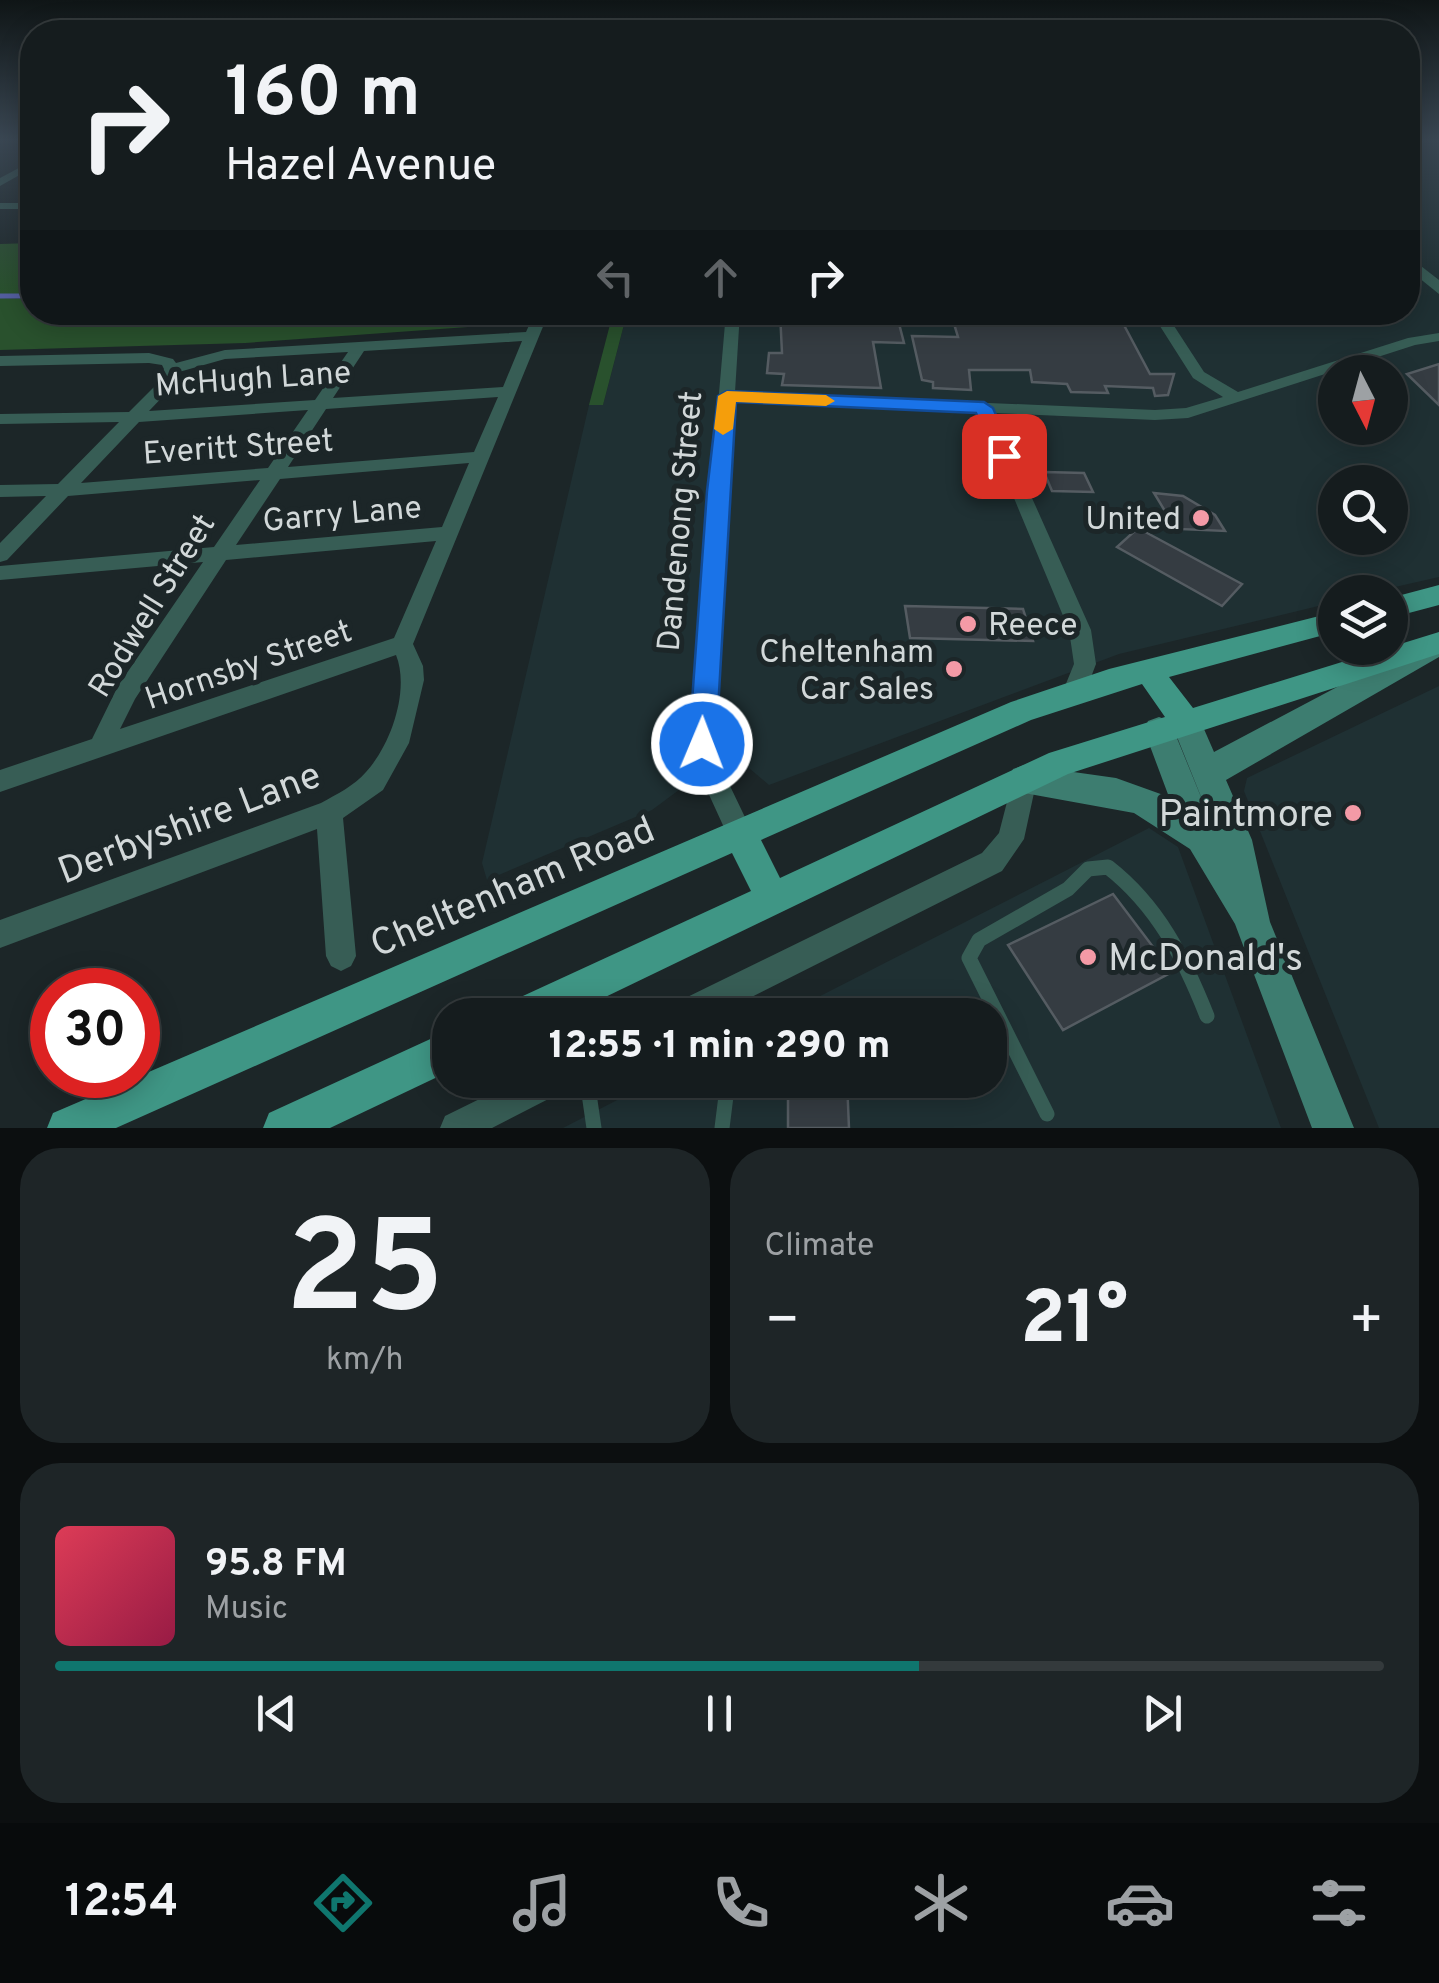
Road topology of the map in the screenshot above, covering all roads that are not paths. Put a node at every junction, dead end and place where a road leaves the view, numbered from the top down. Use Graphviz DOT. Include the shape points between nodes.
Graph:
graph roads {
  1 [pos="1420,272"];
  2 [pos="1439,289"];
  3 [pos="537,325"];
  4 [pos="733,325"];
  5 [pos="1166,325"];
  6 [pos="532,336"];
  7 [pos="1439,337"];
  8 [pos="359,347"];
  9 [pos="4,364"];
  10 [pos="172,368"];
  11 [pos="510,391"];
  12 [pos="727,396"];
  13 [pos="1237,398"];
  14 [pos="320,403"];
  15 [pos="984,408"];
  16 [pos="133,416"];
  17 [pos="0,419"];
  18 [pos="481,458"];
  19 [pos="273,473"];
  20 [pos="62,490"];
  21 [pos="0,491"];
  22 [pos="450,533"];
  23 [pos="0,554"];
  24 [pos="218,555"];
  25 [pos="0,573"];
  26 [pos="1439,595"];
  27 [pos="1408,603"];
  28 [pos="1318,626"];
  29 [pos="1439,643"];
  30 [pos="402,644"];
  31 [pos="1148,670"];
  32 [pos="1075,691"];
  33 [pos="1172,726"];
  34 [pos="100,749"];
  35 [pos="1210,776"];
  36 [pos="1024,779"];
  37 [pos="0,781"];
  38 [pos="328,812"];
  39 [pos="741,836"];
  40 [pos="1206,848"];
  41 [pos="773,900"];
  42 [pos="1252,922"];
  43 [pos="0,934"];
  44 [pos="341,956"];
  45 [pos="563,998"];
  46 [pos="728,998"];
  47 [pos="1207,1016"];
  48 [pos="432,1058"];
  49 [pos="518,1098"];
  50 [pos="590,1098"];
  51 [pos="726,1098"];
  52 [pos="1047,1114"];
  53 [pos="68,1128"];
  54 [pos="284,1128"];
  55 [pos="457,1128"];
  56 [pos="594,1128"];
  57 [pos="722,1128"];
  58 [pos="1333,1128"];
  1 -- 2 [label="street"];
  3 -- 6 [label="street"];
  4 -- 12 [label="street, Dandenong Street"];
  5 -- 13 [label="street" via="1198,375"];
  6 -- 8 [label="street"];
  6 -- 11 [label="street"];
  7 -- 13 [label="street"];
  8 -- 10 [label="street" via="226,355"];
  8 -- 14 [label="street, Rodwell Street"];
  9 -- 10 [label="street" via="149,358"];
  10 -- 16 [label="street" via="166,384"];
  11 -- 14 [label="street, McHugh Lane"];
  11 -- 18 [label="street"];
  12 -- 15 [label="street"];
  12 -- 39 [label="street, Dandenong Street" via="702,730 707,764"];
  13 -- 15 [label="street" via="1155,415"];
  14 -- 16 [label="street, McHugh Lane"];
  14 -- 19 [label="street, Rodwell Street"];
  15 -- 32 [label="street" via="1081,639 1085,664"];
  16 -- 17 [label="street, McHugh Lane"];
  16 -- 20 [label="street"];
  18 -- 19 [label="street, Everitt Street"];
  18 -- 22 [label="street"];
  19 -- 20 [label="street, Everitt Street"];
  19 -- 24 [label="street, Rodwell Street"];
  20 -- 21 [label="street, Everitt Street"];
  20 -- 23 [label="street"];
  22 -- 24 [label="street, Garry Lane"];
  22 -- 30 [label="street"];
  24 -- 25 [label="street, Garry Lane"];
  24 -- 34 [label="street, Rodwell Street" via="126,694"];
  26 -- 27 [label="main road"];
  28 -- 31 [label="main road, Cheltenham Road"];
  29 -- 33 [label="main road"];
  29 -- 35 [label="main road" via="1220,764"];
  30 -- 34 [label="street, Hornsby Street"];
  30 -- 38 [label="street, Derbyshire Lane" via="413,679 396,741 373,782"];
  31 -- 32 [label="main road, Cheltenham Road"];
  31 -- 33 [label="main road"];
  32 -- 39 [label="main road, Cheltenham Road"];
  33 -- 35 [label="main road"];
  33 -- 36 [label="main road"];
  33 -- 40 [label="main road"];
  34 -- 37 [label="street, Hornsby Street"];
  35 -- 42 [label="main road" via="1234,840"];
  36 -- 40 [label="main road" via="1154,803 1185,823"];
  36 -- 41 [label="main road"];
  36 -- 46 [label="street" via="1011,839 992,862"];
  38 -- 43 [label="street, Derbyshire Lane"];
  38 -- 44 [label="street"];
  39 -- 41 [label="main road, Dandenong Street"];
  39 -- 53 [label="main road, Cheltenham Road"];
  40 -- 42 [label="main road"];
  41 -- 45 [label="main road"];
  42 -- 58 [label="main road"];
  47 -- 52 [label="lane" via="1181,951 1128,881 1108,867 1088,869 1068,889 980,940 968,958"];
  48 -- 54 [label="main road"];
  49 -- 55 [label="street"];
  50 -- 56 [label="lane"];
  51 -- 57 [label="lane"];
}
